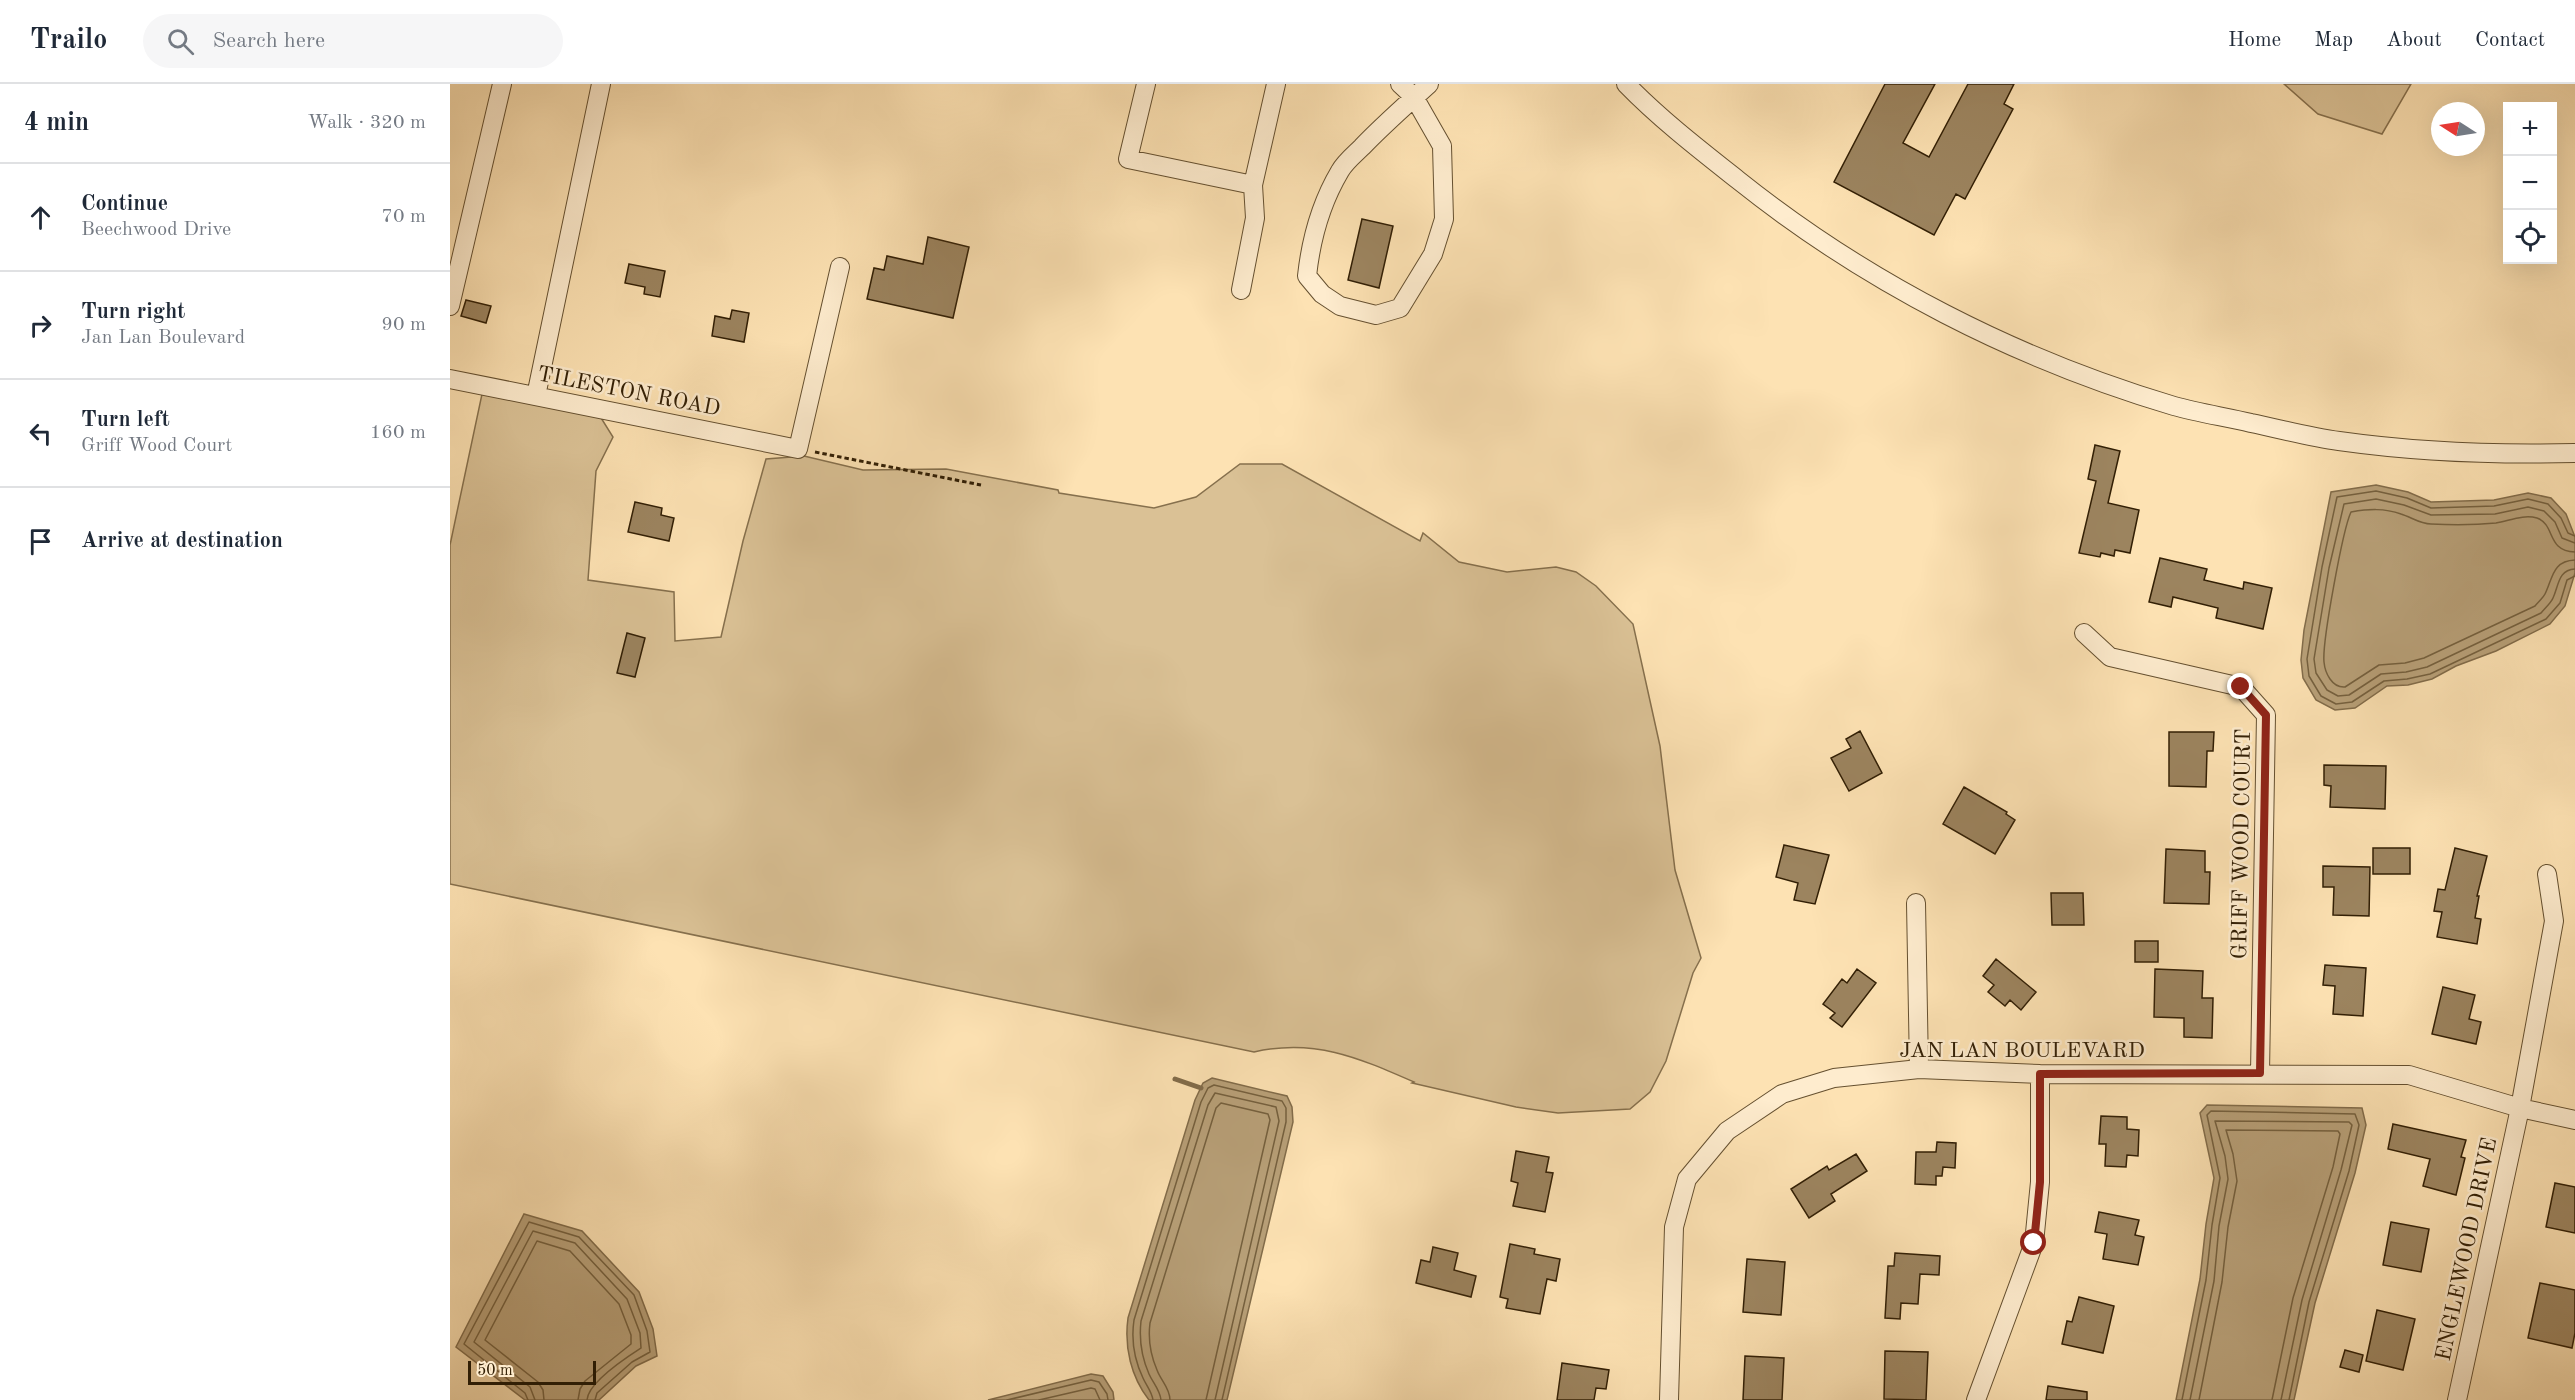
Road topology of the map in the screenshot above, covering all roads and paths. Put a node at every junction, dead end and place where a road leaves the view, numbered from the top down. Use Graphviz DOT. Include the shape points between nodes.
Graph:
graph roads {
  1 [pos="502,84"];
  2 [pos="601,84"];
  3 [pos="1146,84"];
  4 [pos="1276,84"];
  5 [pos="1400,84"];
  6 [pos="1429,84"];
  7 [pos="1626,84"];
  8 [pos="1414,97"];
  9 [pos="1253,185"];
  10 [pos="840,267"];
  11 [pos="1241,290"];
  12 [pos="450,306"];
  13 [pos="450,379"];
  14 [pos="536,396"];
  15 [pos="798,449"];
  16 [pos="2575,453"];
  17 [pos="981,485"];
  18 [pos="2084,633"];
  19 [pos="2547,874"];
  20 [pos="1916,903"];
  21 [pos="1919,1069"];
  22 [pos="2260,1073"];
  23 [pos="2040,1074"];
  24 [pos="2520,1108"];
  25 [pos="2575,1120"];
  26 [pos="1669,1400"];
  27 [pos="1976,1400"];
  28 [pos="2457,1400"];
  1 -- 12 [label="street"];
  2 -- 14 [label="street"];
  3 -- 9 [label="street" via="1128,159"];
  4 -- 9 [label="street"];
  5 -- 8 [label="street"];
  6 -- 8 [label="street"];
  7 -- 16 [label="street" via="1784,217 1858,265 1950,318 2111,386 2177,406 2336,441 2422,450"];
  8 -- 8 [label="street" via="1340,169 1322,209 1310,246 1307,276 1322,294 1340,306 1376,315 1400,308 1433,254 1444,219 1442,146"];
  9 -- 11 [label="street" via="1255,218"];
  10 -- 15 [label="street"];
  13 -- 14 [label="street, TILESTON ROAD"];
  14 -- 15 [label="street, TILESTON ROAD"];
  15 -- 17 [label="path"];
  18 -- 22 [label="street, GRIFF WOOD COURT" via="2110,657 2241,687 2266,715"];
  19 -- 24 [label="street, ENGLEWOOD DRIVE" via="2554,921"];
  20 -- 21 [label="street"];
  21 -- 23 [label="street, JAN LAN BOULEVARD"];
  21 -- 26 [label="street, JAN LAN BOULEVARD" via="1834,1078 1782,1094 1727,1131 1687,1179 1674,1227"];
  22 -- 23 [label="street, JAN LAN BOULEVARD"];
  22 -- 24 [label="street, JAN LAN BOULEVARD" via="2409,1075"];
  23 -- 27 [label="street" via="2040,1182 2034,1243"];
  24 -- 25 [label="street, JAN LAN BOULEVARD"];
  24 -- 28 [label="street, ENGLEWOOD DRIVE"];
}
